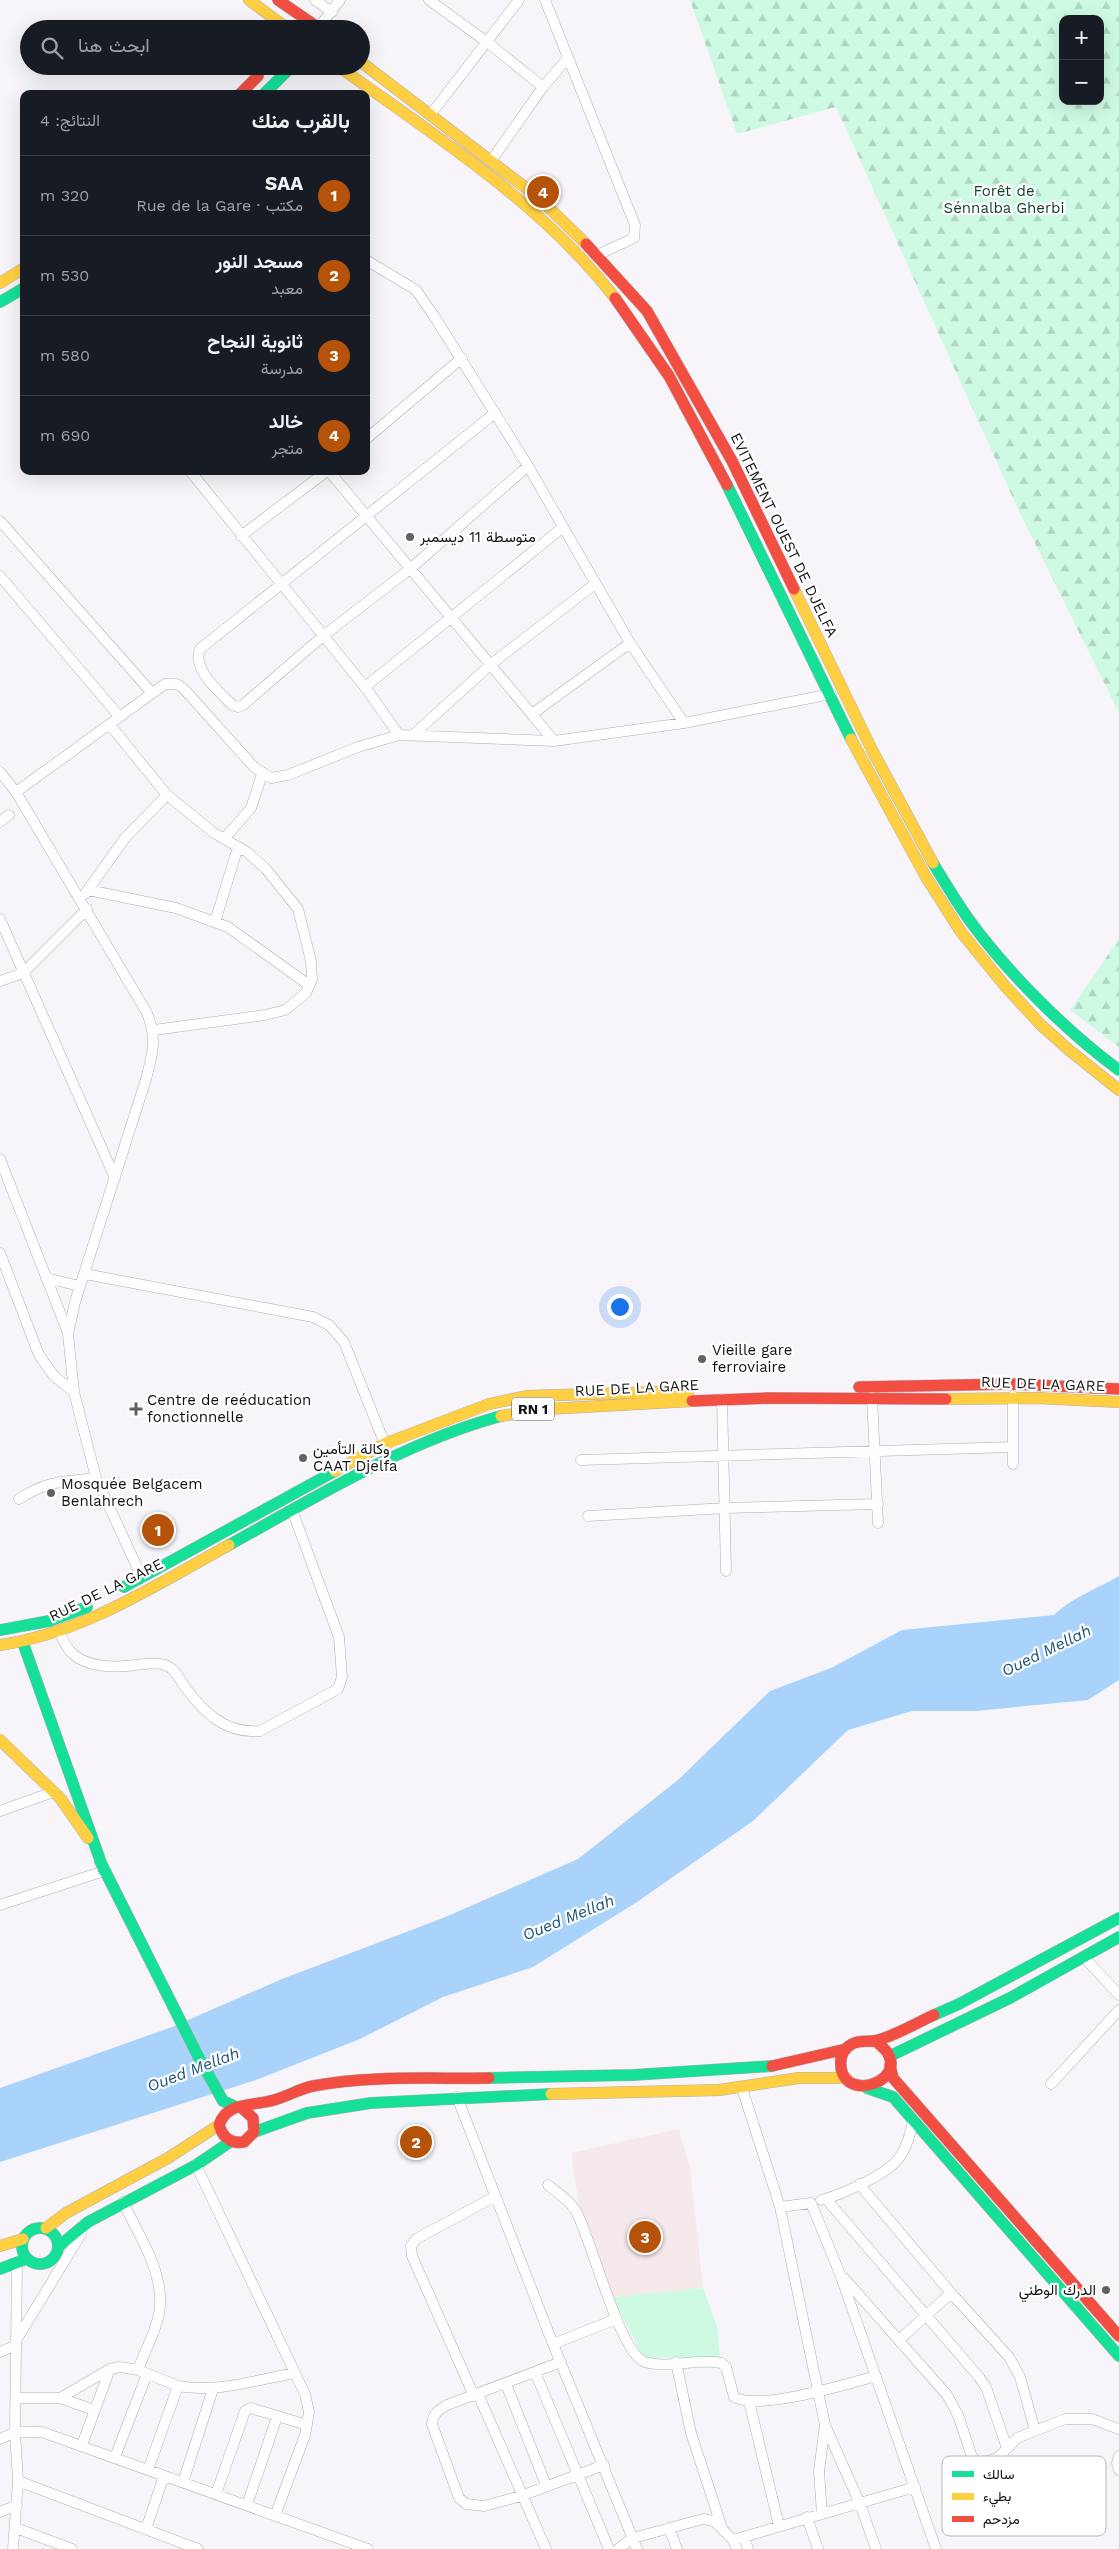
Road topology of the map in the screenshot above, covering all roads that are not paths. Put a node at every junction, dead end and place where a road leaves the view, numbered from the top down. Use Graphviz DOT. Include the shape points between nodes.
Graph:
graph roads {
  1 [pos="250,0"];
  2 [pos="278,0"];
  3 [pos="315,0"];
  4 [pos="340,0"];
  5 [pos="429,0"];
  6 [pos="519,0"];
  7 [pos="546,0"];
  8 [pos="443,4"];
  9 [pos="332,12"];
  10 [pos="264,20"];
  11 [pos="276,20"];
  12 [pos="301,20"];
  13 [pos="321,20"];
  14 [pos="487,42"];
  15 [pos="567,59"];
  16 [pos="370,69"];
  17 [pos="258,75"];
  18 [pos="283,75"];
  19 [pos="350,75"];
  20 [pos="543,87"];
  21 [pos="244,90"];
  22 [pos="268,90"];
  23 [pos="431,114"];
  24 [pos="491,161"];
  25 [pos="597,255"];
  26 [pos="370,262"];
  27 [pos="20,270"];
  28 [pos="4,280"];
  29 [pos="20,291"];
  30 [pos="0,302"];
  31 [pos="462,358"];
  32 [pos="495,413"];
  33 [pos="370,436"];
  34 [pos="528,466"];
  35 [pos="193,475"];
  36 [pos="323,475"];
  37 [pos="331,475"];
  38 [pos="366,516"];
  39 [pos="0,521"];
  40 [pos="562,528"];
  41 [pos="241,536"];
  42 [pos="410,569"];
  43 [pos="0,576"];
  44 [pos="280,584"];
  45 [pos="595,584"];
  46 [pos="450,616"];
  47 [pos="323,636"];
  48 [pos="630,643"];
  49 [pos="490,665"];
  50 [pos="365,687"];
  51 [pos="843,690"];
  52 [pos="152,693"];
  53 [pos="830,694"];
  54 [pos="532,714"];
  55 [pos="120,716"];
  56 [pos="684,723"];
  57 [pos="110,725"];
  58 [pos="399,735"];
  59 [pos="413,735"];
  60 [pos="554,741"];
  61 [pos="262,774"];
  62 [pos="2,778"];
  63 [pos="16,792"];
  64 [pos="167,794"];
  65 [pos="9,815"];
  66 [pos="0,822"];
  67 [pos="224,840"];
  68 [pos="238,847"];
  69 [pos="88,890"];
  70 [pos="81,900"];
  71 [pos="87,909"];
  72 [pos="0,919"];
  73 [pos="215,922"];
  74 [pos="23,973"];
  75 [pos="0,981"];
  76 [pos="309,985"];
  77 [pos="154,1030"];
  78 [pos="1052,1036"];
  79 [pos="1119,1070"];
  80 [pos="1119,1090"];
  81 [pos="1119,1100"];
  82 [pos="0,1159"];
  83 [pos="115,1178"];
  84 [pos="0,1254"];
  85 [pos="84,1274"];
  86 [pos="46,1278"];
  87 [pos="80,1286"];
  88 [pos="68,1334"];
  89 [pos="1119,1389"];
  90 [pos="74,1392"];
  91 [pos="1013,1396"];
  92 [pos="872,1398"];
  93 [pos="722,1399"];
  94 [pos="1119,1402"];
  95 [pos="384,1444"];
  96 [pos="1013,1447"];
  97 [pos="876,1450"];
  98 [pos="725,1456"];
  99 [pos="392,1459"];
  100 [pos="581,1460"];
  101 [pos="1013,1464"];
  102 [pos="96,1478"];
  103 [pos="19,1499"];
  104 [pos="878,1504"];
  105 [pos="726,1508"];
  106 [pos="292,1510"];
  107 [pos="588,1516"];
  108 [pos="878,1523"];
  109 [pos="726,1571"];
  110 [pos="145,1583"];
  111 [pos="116,1591"];
  112 [pos="99,1600"];
  113 [pos="0,1630"];
  114 [pos="58,1631"];
  115 [pos="23,1643"];
  116 [pos="0,1644"];
  117 [pos="0,1740"];
  118 [pos="53,1792"];
  119 [pos="0,1811"];
  120 [pos="104,1870"];
  121 [pos="0,1905"];
  122 [pos="1119,1918"];
  123 [pos="1119,1936"];
  124 [pos="1084,1957"];
  125 [pos="1119,1995"];
  126 [pos="1119,2010"];
  127 [pos="876,2041"];
  128 [pos="846,2049"];
  129 [pos="890,2061"];
  130 [pos="846,2078"];
  131 [pos="1051,2084"];
  132 [pos="742,2088"];
  133 [pos="867,2088"];
  134 [pos="457,2097"];
  135 [pos="223,2101"];
  136 [pos="239,2108"];
  137 [pos="221,2121"];
  138 [pos="913,2122"];
  139 [pos="254,2132"];
  140 [pos="230,2142"];
  141 [pos="196,2165"];
  142 [pos="859,2184"];
  143 [pos="548,2185"];
  144 [pos="494,2197"];
  145 [pos="826,2199"];
  146 [pos="123,2202"];
  147 [pos="811,2203"];
  148 [pos="780,2207"];
  149 [pos="88,2222"];
  150 [pos="46,2228"];
  151 [pos="23,2239"];
  152 [pos="0,2246"];
  153 [pos="58,2246"];
  154 [pos="22,2261"];
  155 [pos="0,2270"];
  156 [pos="840,2274"];
  157 [pos="951,2293"];
  158 [pos="926,2315"];
  159 [pos="616,2319"];
  160 [pos="1119,2336"];
  161 [pos="899,2340"];
  162 [pos="16,2342"];
  163 [pos="552,2344"];
  164 [pos="0,2352"];
  165 [pos="1119,2356"];
  166 [pos="561,2362"];
  167 [pos="676,2362"];
  168 [pos="110,2369"];
  169 [pos="143,2372"];
  170 [pos="535,2372"];
  171 [pos="295,2373"];
  172 [pos="876,2376"];
  173 [pos="506,2384"];
  174 [pos="178,2386"];
  175 [pos="213,2389"];
  176 [pos="818,2393"];
  177 [pos="476,2395"];
  178 [pos="16,2398"];
  179 [pos="60,2398"];
  180 [pos="750,2401"];
  181 [pos="94,2410"];
  182 [pos="277,2417"];
  183 [pos="307,2425"];
  184 [pos="825,2425"];
  185 [pos="1119,2429"];
  186 [pos="1035,2430"];
  187 [pos="15,2432"];
  188 [pos="0,2439"];
  189 [pos="82,2445"];
  190 [pos="1007,2448"];
  191 [pos="973,2456"];
  192 [pos="999,2456"];
  193 [pos="1119,2456"];
  194 [pos="115,2457"];
  195 [pos="604,2465"];
  196 [pos="148,2470"];
  197 [pos="1119,2470"];
  198 [pos="579,2474"];
  199 [pos="164,2476"];
  200 [pos="18,2481"];
  201 [pos="183,2482"];
  202 [pos="546,2485"];
  203 [pos="915,2487"];
  204 [pos="216,2494"];
  205 [pos="521,2496"];
  206 [pos="860,2504"];
  207 [pos="18,2505"];
  208 [pos="247,2505"];
  209 [pos="0,2512"];
  210 [pos="822,2514"];
  211 [pos="275,2516"];
  212 [pos="808,2517"];
  213 [pos="779,2526"];
  214 [pos="16,2528"];
  215 [pos="669,2528"];
  216 [pos="722,2528"];
  217 [pos="146,2529"];
  218 [pos="633,2538"];
  219 [pos="738,2542"];
  220 [pos="13,2549"];
  221 [pos="72,2549"];
  222 [pos="198,2549"];
  223 [pos="368,2549"];
  224 [pos="546,2549"];
  225 [pos="609,2549"];
  226 [pos="618,2549"];
  227 [pos="637,2549"];
  228 [pos="677,2549"];
  229 [pos="748,2549"];
  230 [pos="818,2549"];
  231 [pos="876,2549"];
  232 [pos="936,2549"];
  1 -- 10 [label="main road"];
  1 -- 11 [label="main road"];
  2 -- 12 [label="main road"];
  3 -- 9 [label="street"];
  4 -- 9 [label="street"];
  5 -- 8 [label="street"];
  6 -- 14 [label="street"];
  7 -- 15 [label="street"];
  8 -- 14 [label="street"];
  9 -- 13 [label="street"];
  14 -- 20 [label="street"];
  14 -- 23 [label="street"];
  15 -- 20 [label="street"];
  15 -- 25 [label="street" via="635,225 634,238"];
  16 -- 23 [label="main road, EVITEMENT OUEST DE DJELFA"];
  17 -- 21 [label="main road"];
  18 -- 22 [label="main road"];
  19 -- 53 [label="main road, EVITEMENT OUEST DE DJELFA" via="486,174 529,210 593,272 634,322 672,381 708,447"];
  20 -- 24 [label="street"];
  23 -- 24 [label="main road, EVITEMENT OUEST DE DJELFA"];
  24 -- 25 [label="main road, EVITEMENT OUEST DE DJELFA" via="539,198"];
  25 -- 51 [label="main road, EVITEMENT OUEST DE DJELFA" via="647,311 701,402"];
  26 -- 31 [label="street" via="416,290"];
  27 -- 28 [label="main road"];
  28 -- 29 [label="main road"];
  29 -- 30 [label="main road"];
  31 -- 32 [label="street"];
  31 -- 33 [label="street"];
  32 -- 34 [label="street"];
  32 -- 38 [label="street"];
  34 -- 40 [label="street"];
  34 -- 42 [label="street"];
  35 -- 41 [label="street"];
  36 -- 41 [label="street"];
  37 -- 38 [label="street"];
  38 -- 42 [label="street"];
  38 -- 44 [label="street"];
  39 -- 52 [label="street"];
  40 -- 45 [label="street"];
  40 -- 46 [label="street"];
  41 -- 44 [label="street"];
  42 -- 46 [label="street"];
  42 -- 47 [label="street"];
  43 -- 55 [label="street"];
  44 -- 47 [label="street"];
  44 -- 47 [label="street" via="200,649 199,663 203,673 232,705 238,707"];
  45 -- 48 [label="street"];
  45 -- 49 [label="street"];
  46 -- 49 [label="street"];
  46 -- 50 [label="street"];
  47 -- 50 [label="street"];
  48 -- 54 [label="street"];
  48 -- 56 [label="street"];
  49 -- 54 [label="street"];
  49 -- 59 [label="street"];
  50 -- 58 [label="street"];
  51 -- 53 [label="street"];
  51 -- 79 [label="main road, EVITEMENT OUEST DE DJELFA" via="927,854 970,921 1010,971 1097,1054"];
  52 -- 55 [label="street"];
  52 -- 61 [label="street" via="165,684 177,684 184,689"];
  53 -- 56 [label="street"];
  53 -- 78 [label="main road, EVITEMENT OUEST DE DJELFA" via="854,748 922,870 961,932"];
  54 -- 60 [label="street"];
  55 -- 57 [label="street"];
  56 -- 60 [label="street"];
  57 -- 63 [label="street"];
  57 -- 64 [label="street"];
  58 -- 59 [label="street"];
  58 -- 61 [label="street" via="358,747 279,778"];
  59 -- 60 [label="street"];
  61 -- 67 [label="street" via="251,808"];
  62 -- 63 [label="street"];
  63 -- 70 [label="street"];
  64 -- 67 [label="street"];
  64 -- 69 [label="street" via="124,838"];
  65 -- 66 [label="street"];
  67 -- 68 [label="street"];
  68 -- 73 [label="street"];
  68 -- 76 [label="street" via="266,868 298,909 311,961"];
  69 -- 70 [label="street"];
  69 -- 73 [label="street" via="176,908"];
  70 -- 71 [label="street"];
  71 -- 74 [label="street"];
  71 -- 77 [label="street"];
  72 -- 74 [label="street"];
  73 -- 76 [label="street" via="228,927"];
  74 -- 75 [label="street"];
  74 -- 83 [label="street"];
  76 -- 77 [label="street" via="294,1006 285,1010"];
  77 -- 83 [label="street" via="154,1048 146,1079"];
  78 -- 80 [label="main road"];
  78 -- 81 [label="main road"];
  82 -- 86 [label="street"];
  83 -- 85 [label="street"];
  84 -- 90 [label="street" via="39,1355 54,1376"];
  85 -- 87 [label="street"];
  85 -- 95 [label="street" via="314,1318 329,1326 344,1342"];
  86 -- 87 [label="street"];
  86 -- 88 [label="street"];
  87 -- 88 [label="street"];
  88 -- 90 [label="street"];
  89 -- 95 [label="main road, RUE DE LA GARE / RN 1" via="1013,1384 527,1396 489,1404"];
  90 -- 102 [label="street"];
  91 -- 92 [label="main road, RUE DE LA GARE / RN 1"];
  91 -- 94 [label="main road, RUE DE LA GARE / RN 1"];
  91 -- 96 [label="street"];
  92 -- 93 [label="main road, RUE DE LA GARE / RN 1"];
  92 -- 97 [label="street"];
  93 -- 98 [label="street"];
  93 -- 99 [label="main road, RUE DE LA GARE / RN 1" via="528,1409 495,1416 456,1430"];
  95 -- 99 [label="street"];
  95 -- 110 [label="main road, RUE DE LA GARE / RN 1"];
  96 -- 97 [label="street"];
  96 -- 101 [label="street"];
  97 -- 98 [label="street"];
  97 -- 104 [label="street"];
  98 -- 100 [label="street"];
  98 -- 105 [label="street"];
  99 -- 106 [label="main road, RUE DE LA GARE / RN 1"];
  102 -- 103 [label="street" via="53,1482 35,1488"];
  102 -- 110 [label="street"];
  104 -- 105 [label="street"];
  104 -- 108 [label="street"];
  105 -- 107 [label="street"];
  105 -- 109 [label="street"];
  106 -- 110 [label="main road, RUE DE LA GARE / RN 1"];
  106 -- 114 [label="street" via="339,1638 342,1678 338,1689 260,1731 236,1730 216,1720 173,1669 152,1663 105,1667 70,1651"];
  110 -- 111 [label="main road, RUE DE LA GARE / RN 1"];
  110 -- 114 [label="main road, RUE DE LA GARE / RN 1"];
  112 -- 113 [label="main road, RUE DE LA GARE" via="49,1621"];
  114 -- 115 [label="main road, RUE DE LA GARE / RN 1"];
  115 -- 116 [label="main road, RUE DE LA GARE / RN 1"];
  115 -- 120 [label="main road"];
  117 -- 118 [label="main road"];
  118 -- 119 [label="street"];
  118 -- 120 [label="main road" via="84,1830"];
  120 -- 121 [label="street"];
  120 -- 135 [label="main road"];
  122 -- 127 [label="main road" via="959,2004"];
  123 -- 124 [label="main road"];
  124 -- 125 [label="street"];
  124 -- 129 [label="main road"];
  126 -- 131 [label="street"];
  127 -- 128 [label="main road" via="859,2039"];
  127 -- 129 [label="main road" via="882,2045"];
  128 -- 130 [label="main road" via="841,2064"];
  128 -- 136 [label="main road" via="773,2066 739,2069 633,2075 365,2080 312,2086"];
  129 -- 133 [label="main road" via="885,2078"];
  129 -- 160 [label="main road" via="894,2078"];
  130 -- 132 [label="main road" via="799,2078"];
  130 -- 133 [label="main road" via="859,2087"];
  132 -- 134 [label="main road"];
  132 -- 148 [label="street"];
  133 -- 138 [label="main road" via="893,2097"];
  134 -- 139 [label="main road" via="338,2107 307,2113"];
  134 -- 144 [label="street"];
  135 -- 136 [label="main road"];
  135 -- 137 [label="main road"];
  136 -- 137 [label="main road" via="226,2112"];
  136 -- 139 [label="main road" via="252,2115"];
  137 -- 140 [label="main road" via="222,2135"];
  137 -- 150 [label="main road" via="168,2158 66,2213"];
  138 -- 142 [label="street" via="895,2163"];
  138 -- 165 [label="main road"];
  139 -- 140 [label="main road" via="244,2142"];
  140 -- 141 [label="main road"];
  141 -- 146 [label="main road"];
  141 -- 171 [label="street"];
  142 -- 145 [label="street"];
  142 -- 157 [label="street"];
  143 -- 159 [label="street" via="569,2202 580,2219"];
  144 -- 163 [label="street"];
  144 -- 177 [label="street" via="416,2239 411,2246 412,2256"];
  145 -- 147 [label="street"];
  145 -- 158 [label="street"];
  146 -- 149 [label="main road"];
  146 -- 169 [label="street" via="153,2264 158,2282 160,2308"];
  147 -- 148 [label="street"];
  147 -- 156 [label="street"];
  148 -- 176 [label="street"];
  149 -- 153 [label="main road"];
  149 -- 162 [label="street"];
  150 -- 151 [label="main road" via="35,2228"];
  150 -- 153 [label="main road" via="55,2235"];
  151 -- 152 [label="main road"];
  151 -- 154 [label="main road"];
  153 -- 154 [label="main road" via="55,2257 47,2263"];
  154 -- 155 [label="main road"];
  154 -- 162 [label="street"];
  156 -- 161 [label="street"];
  156 -- 172 [label="street"];
  157 -- 158 [label="street"];
  157 -- 186 [label="street" via="1009,2356 1020,2377"];
  158 -- 161 [label="street"];
  158 -- 190 [label="street" via="986,2387"];
  159 -- 163 [label="street"];
  159 -- 167 [label="street" via="638,2358 644,2362"];
  161 -- 191 [label="street" via="954,2405"];
  162 -- 164 [label="street"];
  162 -- 178 [label="street"];
  163 -- 166 [label="street"];
  166 -- 170 [label="street"];
  166 -- 195 [label="street"];
  167 -- 180 [label="street" via="721,2363 726,2367 734,2397"];
  167 -- 216 [label="street" via="691,2433"];
  168 -- 169 [label="street" via="120,2367"];
  168 -- 179 [label="street"];
  168 -- 181 [label="street"];
  169 -- 174 [label="street"];
  169 -- 194 [label="street"];
  170 -- 173 [label="street"];
  170 -- 198 [label="street"];
  171 -- 175 [label="street"];
  171 -- 183 [label="street" via="305,2394 309,2412"];
  172 -- 176 [label="street"];
  172 -- 203 [label="street"];
  173 -- 177 [label="street"];
  173 -- 202 [label="street"];
  174 -- 175 [label="street"];
  174 -- 196 [label="street"];
  175 -- 201 [label="street"];
  176 -- 180 [label="street"];
  176 -- 184 [label="street"];
  177 -- 205 [label="street"];
  177 -- 205 [label="street" via="447,2405 433,2416 432,2424 459,2498 475,2507"];
  178 -- 179 [label="street"];
  178 -- 187 [label="street"];
  179 -- 181 [label="street"];
  180 -- 213 [label="street"];
  181 -- 189 [label="street"];
  182 -- 183 [label="street"];
  182 -- 204 [label="street" via="251,2408 242,2413"];
  182 -- 208 [label="street"];
  183 -- 211 [label="street"];
  184 -- 206 [label="street"];
  184 -- 210 [label="street" via="819,2471"];
  185 -- 186 [label="street" via="1078,2417"];
  186 -- 190 [label="street"];
  187 -- 188 [label="street"];
  187 -- 189 [label="street" via="42,2432"];
  187 -- 200 [label="street"];
  189 -- 194 [label="street"];
  190 -- 192 [label="street"];
  193 -- 197 [label="street"];
  194 -- 196 [label="street"];
  195 -- 198 [label="street"];
  195 -- 218 [label="street"];
  196 -- 199 [label="street"];
  198 -- 202 [label="street"];
  198 -- 225 [label="street"];
  199 -- 201 [label="street"];
  199 -- 217 [label="street"];
  200 -- 207 [label="street"];
  200 -- 217 [label="street"];
  201 -- 204 [label="street"];
  202 -- 205 [label="street"];
  203 -- 206 [label="street"];
  203 -- 232 [label="street"];
  204 -- 208 [label="street"];
  205 -- 224 [label="street"];
  206 -- 210 [label="street"];
  206 -- 231 [label="street"];
  207 -- 209 [label="street"];
  207 -- 214 [label="street"];
  208 -- 211 [label="street"];
  210 -- 212 [label="street"];
  211 -- 223 [label="street"];
  212 -- 213 [label="street"];
  212 -- 230 [label="street"];
  213 -- 219 [label="street"];
  214 -- 220 [label="street"];
  214 -- 221 [label="street"];
  215 -- 216 [label="street" via="703,2519 714,2521"];
  215 -- 218 [label="street"];
  215 -- 228 [label="street"];
  216 -- 219 [label="street"];
  217 -- 222 [label="street"];
  218 -- 226 [label="street"];
  218 -- 227 [label="street"];
  219 -- 229 [label="street"];
}
